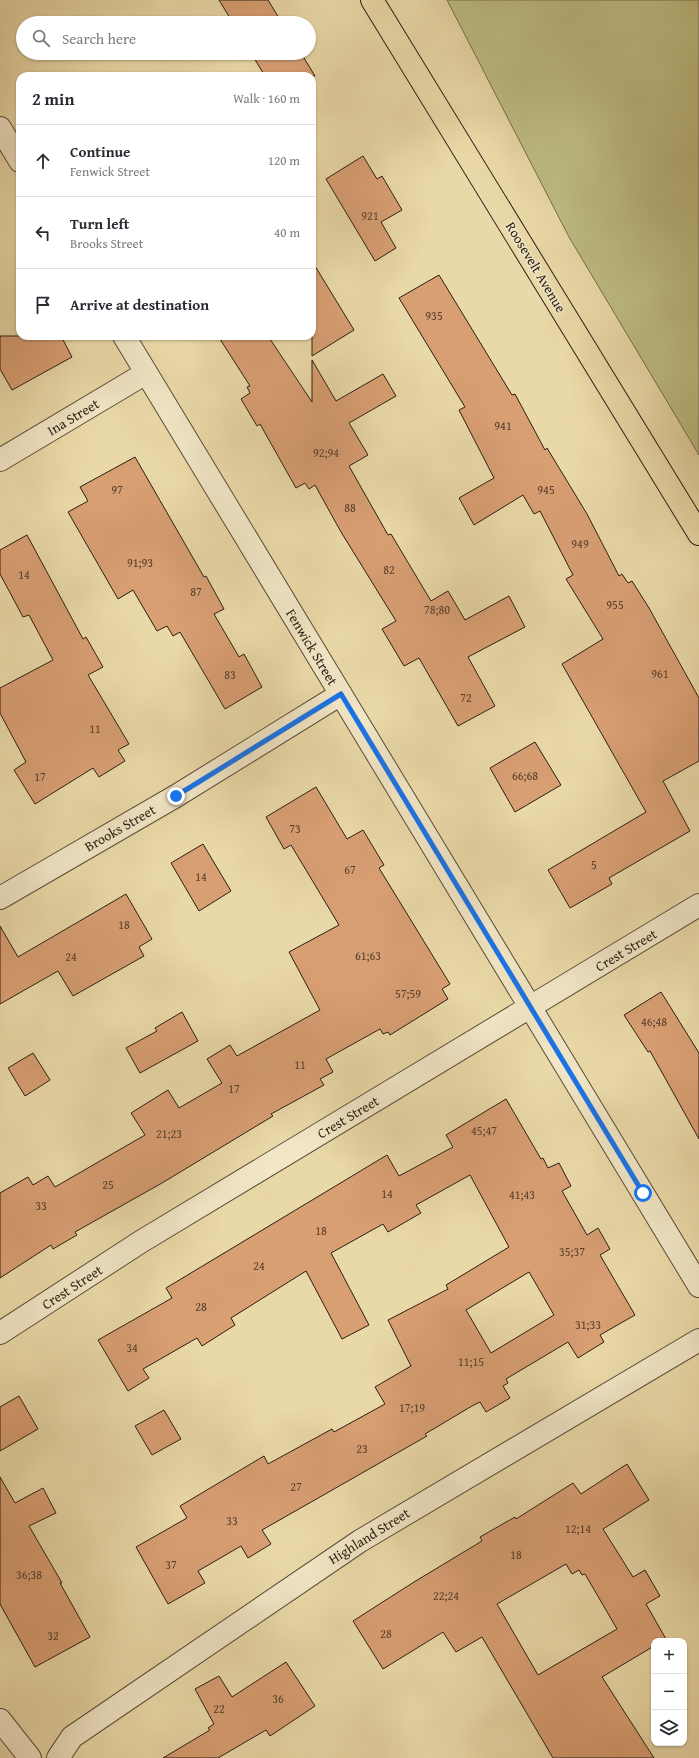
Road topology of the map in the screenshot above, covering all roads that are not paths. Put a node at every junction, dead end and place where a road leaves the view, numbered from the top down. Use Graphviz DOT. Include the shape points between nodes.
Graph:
graph roads {
  1 [pos="372,0"];
  2 [pos="0,128"];
  3 [pos="16,154"];
  4 [pos="126,340"];
  5 [pos="146,373"];
  6 [pos="0,460"];
  7 [pos="699,534"];
  8 [pos="341,694"];
  9 [pos="0,898"];
  10 [pos="699,905"];
  11 [pos="531,1007"];
  12 [pos="699,1286"];
  13 [pos="0,1333"];
  14 [pos="699,1340"];
  15 [pos="0,1720"];
  16 [pos="30,1758"];
  17 [pos="58,1758"];
  1 -- 7 [label="main road, Roosevelt Avenue"];
  2 -- 3 [label="street"];
  4 -- 5 [label="street, Fenwick Street"];
  5 -- 6 [label="street, Ina Street"];
  5 -- 8 [label="street, Fenwick Street"];
  8 -- 9 [label="street, Brooks Street" via="176,796"];
  8 -- 11 [label="street, Fenwick Street"];
  10 -- 11 [label="street, Crest Street"];
  11 -- 12 [label="street, Fenwick Street"];
  11 -- 13 [label="street, Crest Street" via="149,1237"];
  14 -- 17 [label="street, Highland Street" via="360,1540 72,1737"];
  15 -- 16 [label="street"];
}
